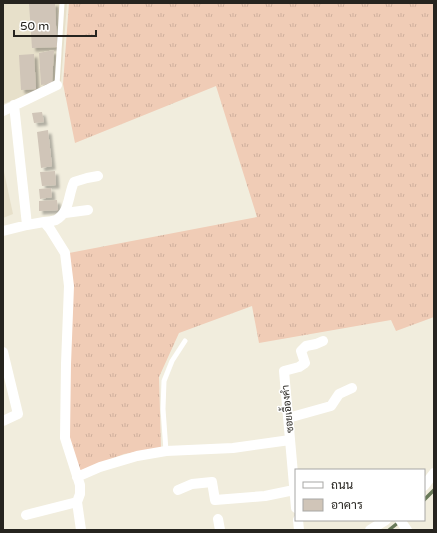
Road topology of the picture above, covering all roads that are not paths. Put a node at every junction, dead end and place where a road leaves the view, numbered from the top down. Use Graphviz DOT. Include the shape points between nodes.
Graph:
graph roads {
  1 [pos="62,3"];
  2 [pos="57,85"];
  3 [pos="14,105"];
  4 [pos="3,111"];
  5 [pos="98,176"];
  6 [pos="88,210"];
  7 [pos="64,213"];
  8 [pos="44,222"];
  9 [pos="27,225"];
  10 [pos="3,232"];
  11 [pos="185,341"];
  12 [pos="323,341"];
  13 [pos="3,352"];
  14 [pos="352,388"];
  15 [pos="288,418"];
  16 [pos="3,421"];
  17 [pos="290,440"];
  18 [pos="166,452"];
  19 [pos="434,473"];
  20 [pos="77,477"];
  21 [pos="425,485"];
  22 [pos="178,490"];
  23 [pos="294,490"];
  24 [pos="295,499"];
  25 [pos="77,502"];
  26 [pos="26,515"];
  27 [pos="218,519"];
  28 [pos="384,521"];
  29 [pos="81,530"];
  30 [pos="220,530"];
  31 [pos="370,530"];
  1 -- 2 [label="lane"];
  2 -- 3 [label="street"];
  3 -- 4 [label="street"];
  3 -- 9 [label="street"];
  5 -- 7 [label="street" via="74,182"];
  6 -- 7 [label="street"];
  7 -- 8 [label="street" via="56,220"];
  8 -- 9 [label="street"];
  8 -- 20 [label="street" via="64,253 69,286 65,438"];
  9 -- 10 [label="street"];
  11 -- 18 [label="lane" via="172,361 164,381"];
  12 -- 15 [label="street, ซอยเอื้องคำ" via="306,346 301,351 305,363 284,371"];
  13 -- 16 [label="street" via="18,414"];
  14 -- 15 [label="street" via="339,394 331,406"];
  15 -- 17 [label="street, ซอยเอื้องคำ"];
  17 -- 18 [label="street" via="233,448"];
  17 -- 23 [label="street, ซอยเอื้องคำ"];
  18 -- 20 [label="street" via="129,458"];
  19 -- 21 [label="street"];
  20 -- 25 [label="street" via="80,494"];
  22 -- 23 [label="street" via="192,484 212,482 215,500 265,496"];
  23 -- 24 [label="street, ซอยเอื้องคำ"];
  25 -- 26 [label="street"];
  25 -- 29 [label="street"];
  27 -- 30 [label="street"];
  28 -- 31 [label="street"];
}
